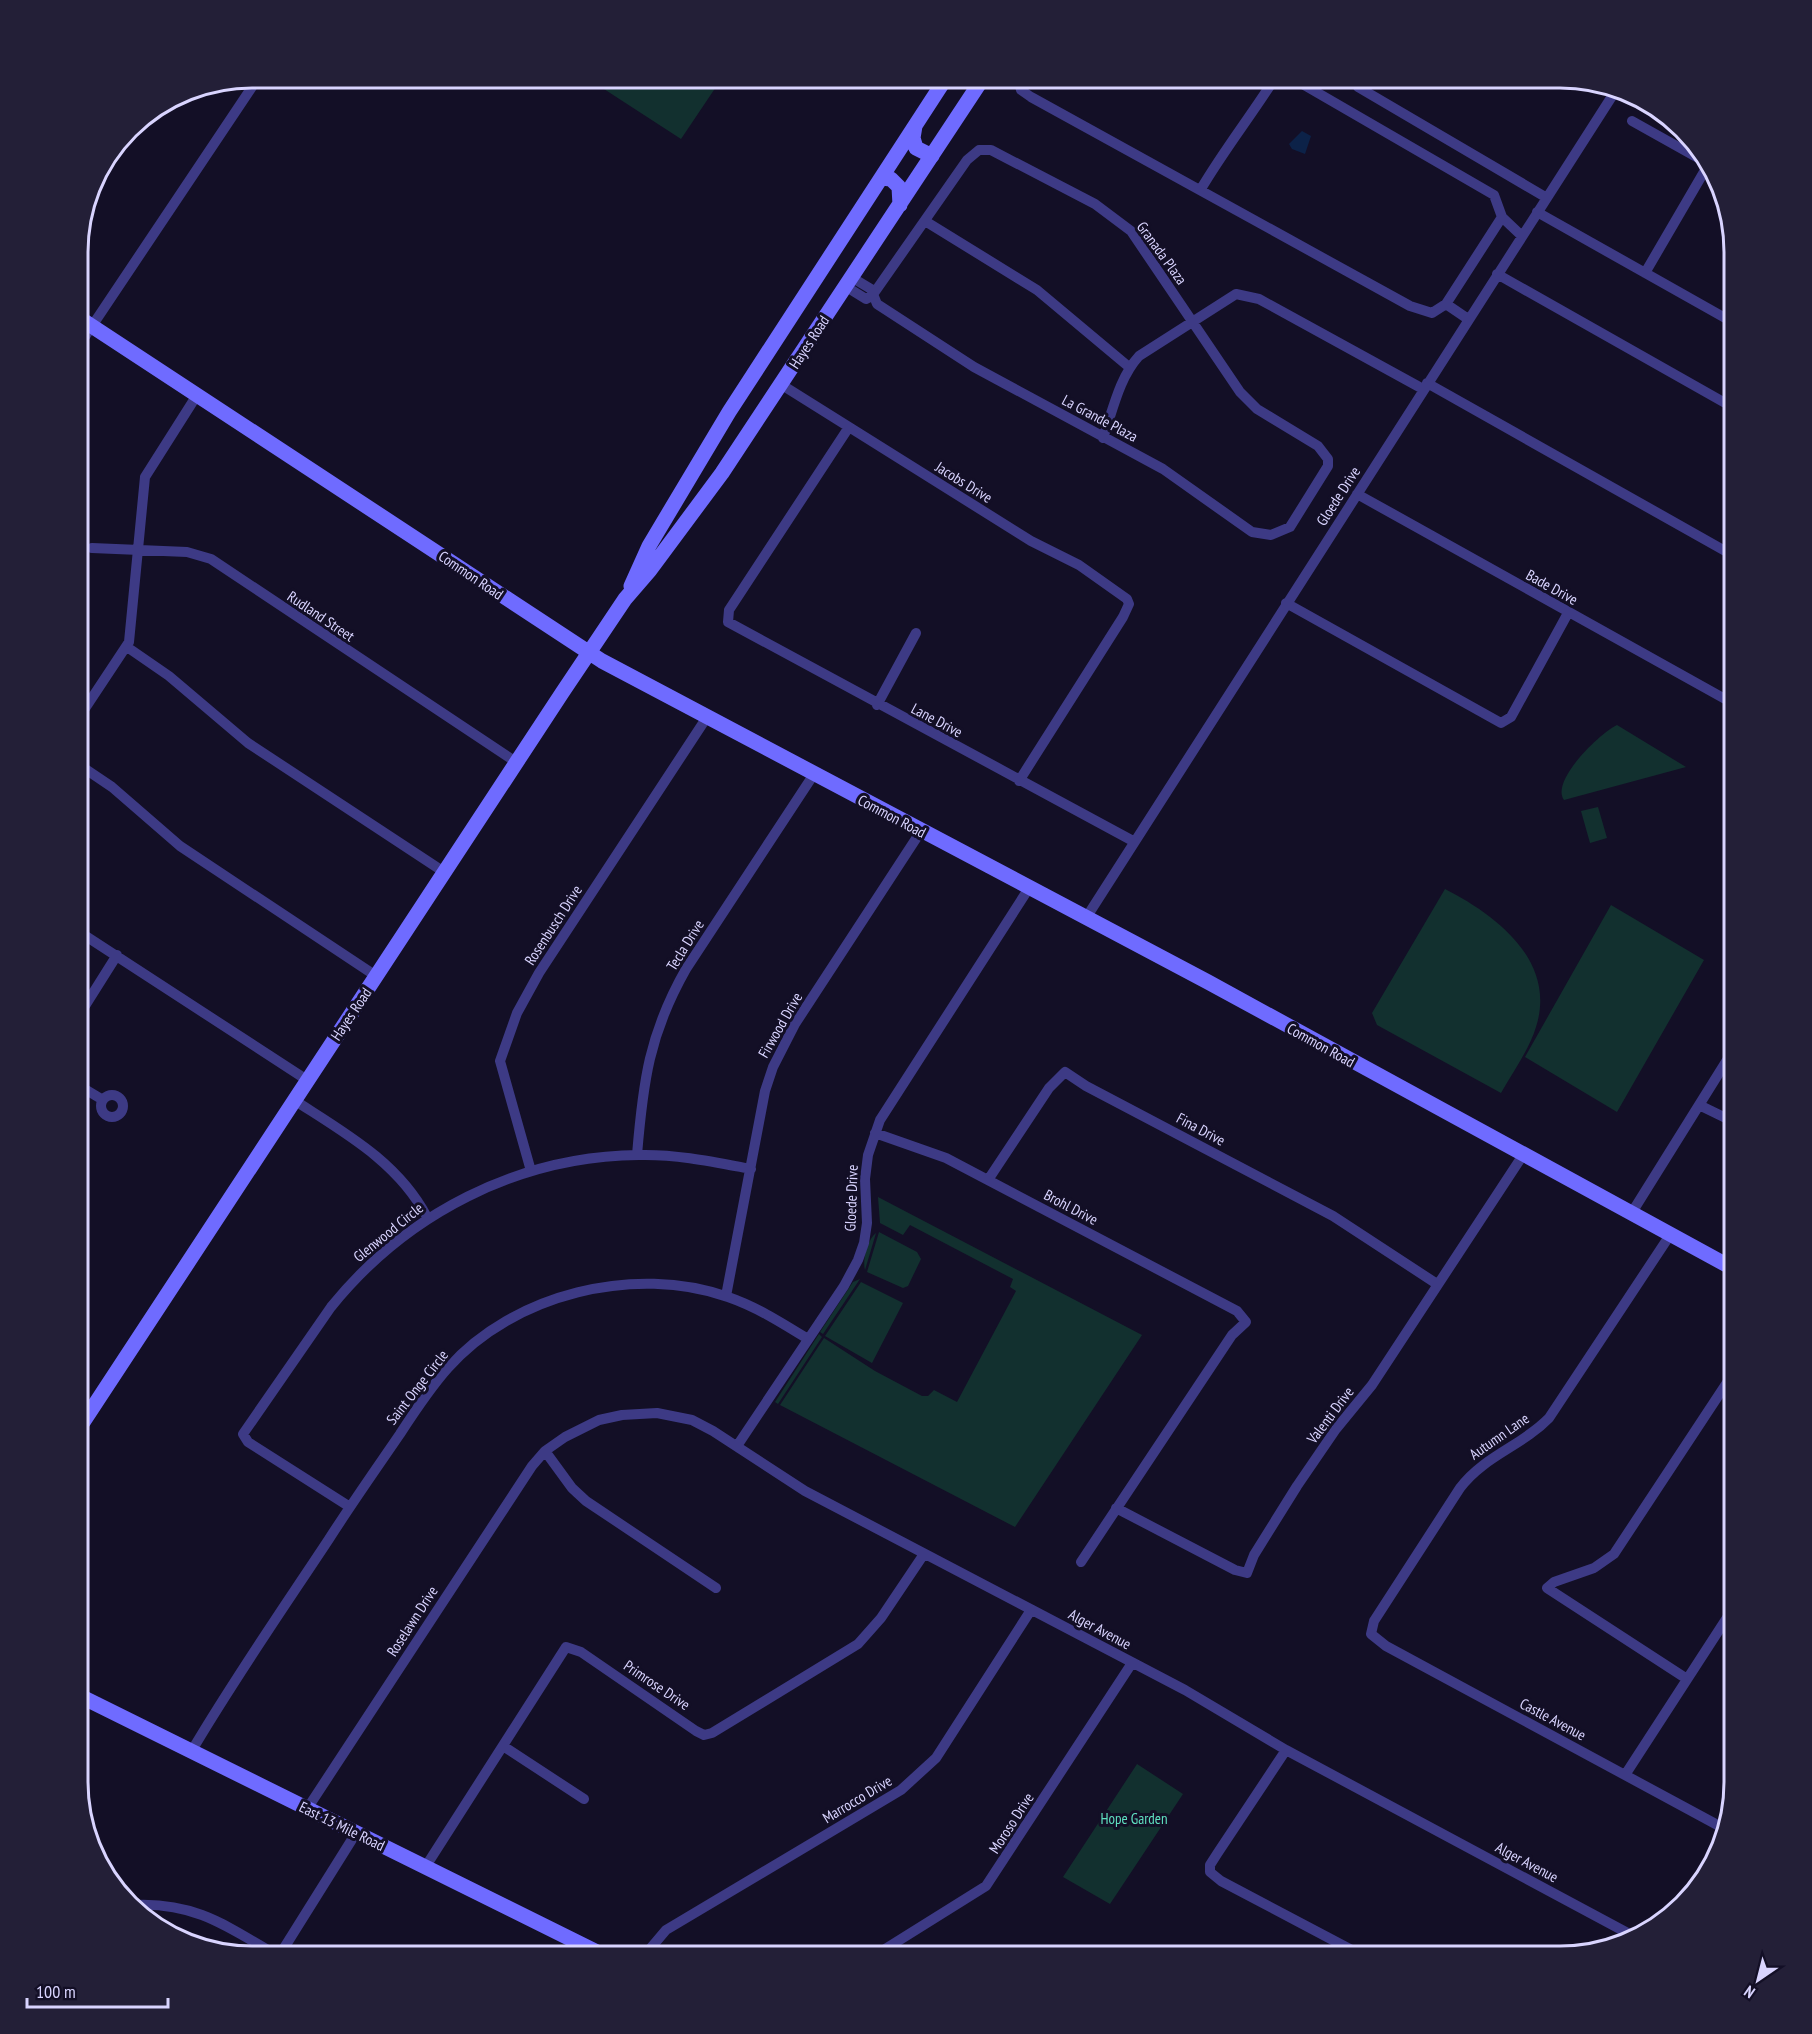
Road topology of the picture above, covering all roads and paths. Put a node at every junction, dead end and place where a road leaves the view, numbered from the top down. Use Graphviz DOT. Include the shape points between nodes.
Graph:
graph roads {
  1 [pos="251,88"];
  2 [pos="939,89"];
  3 [pos="976,89"];
  4 [pos="1022,89"];
  5 [pos="1268,89"];
  6 [pos="1311,89"];
  7 [pos="1361,89"];
  8 [pos="1612,97"];
  9 [pos="1632,121"];
  10 [pos="915,126"];
  11 [pos="1692,155"];
  12 [pos="932,156"];
  13 [pos="1703,172"];
  14 [pos="881,178"];
  15 [pos="1201,189"];
  16 [pos="1547,198"];
  17 [pos="900,205"];
  18 [pos="1537,212"];
  19 [pos="1502,217"];
  20 [pos="925,220"];
  21 [pos="1522,236"];
  22 [pos="1645,273"];
  23 [pos="1497,274"];
  24 [pos="848,282"];
  25 [pos="872,296"];
  26 [pos="1446,304"];
  27 [pos="1724,317"];
  28 [pos="1468,319"];
  29 [pos="1192,321"];
  30 [pos="89,324"];
  31 [pos="92,326"];
  32 [pos="89,331"];
  33 [pos="1129,367"];
  34 [pos="782,385"];
  35 [pos="1425,386"];
  36 [pos="197,395"];
  37 [pos="1724,402"];
  38 [pos="849,427"];
  39 [pos="1103,438"];
  40 [pos="688,480"];
  41 [pos="708,492"];
  42 [pos="1357,494"];
  43 [pos="1308,502"];
  44 [pos="92,548"];
  45 [pos="138,549"];
  46 [pos="1724,550"];
  47 [pos="625,599"];
  48 [pos="1286,603"];
  49 [pos="1568,613"];
  50 [pos="916,633"];
  51 [pos="127,647"];
  52 [pos="589,654"];
  53 [pos="1724,699"];
  54 [pos="89,703"];
  55 [pos="878,705"];
  56 [pos="707,717"];
  57 [pos="516,762"];
  58 [pos="89,771"];
  59 [pos="814,774"];
  60 [pos="1019,781"];
  61 [pos="921,831"];
  62 [pos="1133,841"];
  63 [pos="444,872"];
  64 [pos="1029,888"];
  65 [pos="1086,918"];
  66 [pos="89,937"];
  67 [pos="117,955"];
  68 [pos="376,976"];
  69 [pos="89,1000"];
  70 [pos="1724,1065"];
  71 [pos="307,1080"];
  72 [pos="88,1091"];
  73 [pos="103,1100"];
  74 [pos="294,1100"];
  75 [pos="1700,1105"];
  76 [pos="1724,1117"];
  77 [pos="875,1133"];
  78 [pos="637,1155"];
  79 [pos="1523,1155"];
  80 [pos="751,1169"];
  81 [pos="531,1171"];
  82 [pos="988,1180"];
  83 [pos="1631,1214"];
  84 [pos="427,1217"];
  85 [pos="1670,1235"];
  86 [pos="1724,1264"];
  87 [pos="1437,1284"];
  88 [pos="726,1296"];
  89 [pos="808,1339"];
  90 [pos="1724,1387"];
  91 [pos="88,1407"];
  92 [pos="92,1409"];
  93 [pos="88,1415"];
  94 [pos="737,1446"];
  95 [pos="545,1451"];
  96 [pos="350,1507"];
  97 [pos="1116,1508"];
  98 [pos="924,1554"];
  99 [pos="1081,1562"];
  100 [pos="716,1587"];
  101 [pos="1031,1610"];
  102 [pos="1724,1622"];
  103 [pos="1371,1634"];
  104 [pos="1132,1663"];
  105 [pos="1687,1679"];
  106 [pos="88,1700"];
  107 [pos="504,1746"];
  108 [pos="1286,1750"];
  109 [pos="191,1752"];
  110 [pos="1625,1775"];
  111 [pos="584,1799"];
  112 [pos="307,1809"];
  113 [pos="1717,1825"];
  114 [pos="356,1833"];
  115 [pos="426,1866"];
  116 [pos="143,1905"];
  117 [pos="1625,1932"];
  118 [pos="260,1946"];
  119 [pos="284,1946"];
  120 [pos="585,1946"];
  121 [pos="652,1946"];
  122 [pos="890,1946"];
  123 [pos="1344,1946"];
  1 -- 31 [label="street"];
  2 -- 10 [label="street, Hayes Road"];
  3 -- 12 [label="street, Hayes Road"];
  4 -- 15 [label="street"];
  5 -- 15 [label="street"];
  6 -- 19 [label="street" via="1489,190 1499,203"];
  7 -- 16 [label="street"];
  8 -- 16 [label="street, Gloede Drive"];
  9 -- 11 [label="street"];
  10 -- 12 [label="street" via="916,148"];
  10 -- 14 [label="street, Hayes Road"];
  12 -- 17 [label="street, Hayes Road"];
  13 -- 22 [label="street"];
  14 -- 17 [label="street" via="891,179 900,187"];
  14 -- 40 [label="street, Hayes Road"];
  15 -- 26 [label="street" via="1410,306 1432,313"];
  16 -- 18 [label="street, Gloede Drive"];
  17 -- 24 [label="street, Hayes Road"];
  18 -- 21 [label="street, Gloede Drive"];
  18 -- 22 [label="street"];
  19 -- 21 [label="street"];
  19 -- 26 [label="street"];
  20 -- 25 [label="street, Granada Plaza"];
  20 -- 29 [label="street, Granada Plaza" via="973,154 991,150 1117,219 1131,231"];
  20 -- 33 [label="street" via="1037,290"];
  21 -- 23 [label="street, Gloede Drive"];
  22 -- 27 [label="street"];
  23 -- 28 [label="street, Gloede Drive"];
  23 -- 37 [label="street"];
  24 -- 25 [label="street, La Grande Plaza" via="866,299"];
  24 -- 34 [label="street, Hayes Road"];
  25 -- 39 [label="street, La Grande Plaza" via="877,304 974,368"];
  26 -- 28 [label="street"];
  28 -- 35 [label="street, Gloede Drive"];
  29 -- 33 [label="street" via="1144,352"];
  29 -- 35 [label="street" via="1230,297 1244,294"];
  29 -- 43 [label="street, Granada Plaza" via="1247,400 1324,452 1328,466"];
  30 -- 31 [label="street, Common Road"];
  31 -- 32 [label="street"];
  31 -- 36 [label="street, Common Road"];
  33 -- 39 [label="street"];
  34 -- 38 [label="street, Jacobs Drive"];
  34 -- 41 [label="street, Hayes Road"];
  35 -- 42 [label="street, Gloede Drive"];
  35 -- 46 [label="street"];
  36 -- 45 [label="street" via="145,477"];
  36 -- 52 [label="street, Common Road"];
  38 -- 55 [label="street, Lane Drive" via="729,610 728,622"];
  38 -- 60 [label="street, Jacobs Drive" via="1031,541 1097,576 1124,594 1129,604"];
  39 -- 43 [label="street, La Grande Plaza" via="1184,482 1252,532 1281,532 1290,527"];
  40 -- 41 [label="street"];
  40 -- 47 [label="street, Hayes Road" via="649,546"];
  41 -- 47 [label="street, Hayes Road"];
  42 -- 48 [label="street, Gloede Drive"];
  42 -- 49 [label="street, Bade Drive"];
  44 -- 45 [label="street, Rudland Street"];
  45 -- 51 [label="street"];
  45 -- 57 [label="street, Rudland Street" via="187,552 211,558"];
  47 -- 52 [label="street, Hayes Road"];
  48 -- 49 [label="street" via="1501,723 1511,717"];
  48 -- 62 [label="street, Gloede Drive"];
  49 -- 53 [label="street, Bade Drive"];
  50 -- 55 [label="street"];
  51 -- 54 [label="street"];
  51 -- 63 [label="street" via="170,676 248,743"];
  52 -- 56 [label="street, Common Road"];
  52 -- 57 [label="street, Hayes Road"];
  55 -- 60 [label="street, Lane Drive"];
  56 -- 59 [label="street, Common Road"];
  56 -- 81 [label="street, Rosenbusch Drive" via="539,973 501,1052 501,1071"];
  57 -- 63 [label="street, Hayes Road"];
  58 -- 68 [label="street" via="180,846"];
  59 -- 61 [label="street, Common Road"];
  59 -- 78 [label="street, Tecla Drive" via="670,997 645,1072"];
  60 -- 62 [label="street, Lane Drive"];
  61 -- 64 [label="street, Common Road"];
  61 -- 80 [label="street, Firwood Drive" via="781,1049 765,1091"];
  62 -- 65 [label="street, Gloede Drive"];
  63 -- 68 [label="street, Hayes Road"];
  64 -- 65 [label="street, Common Road"];
  64 -- 77 [label="street, Gloede Drive" via="892,1098"];
  65 -- 79 [label="street, Common Road"];
  66 -- 67 [label="street"];
  67 -- 69 [label="street"];
  67 -- 71 [label="street"];
  68 -- 71 [label="street, Hayes Road"];
  70 -- 75 [label="street"];
  71 -- 74 [label="street, Hayes Road"];
  72 -- 73 [label="street"];
  74 -- 84 [label="street" via="387,1163 418,1199"];
  74 -- 92 [label="street, Hayes Road"];
  75 -- 76 [label="street"];
  75 -- 83 [label="street"];
  77 -- 82 [label="street, Brohl Drive" via="926,1148"];
  77 -- 89 [label="street, Gloede Drive" via="867,1155 867,1223 858,1260"];
  78 -- 80 [label="street, Glenwood Circle" via="706,1160"];
  78 -- 81 [label="street, Glenwood Circle"];
  79 -- 83 [label="street, Common Road"];
  79 -- 87 [label="street, Valenti Drive"];
  80 -- 88 [label="street, Firwood Drive"];
  81 -- 84 [label="street, Glenwood Circle" via="485,1188"];
  82 -- 87 [label="street, Fina Drive" via="1049,1088 1065,1072 1333,1216"];
  82 -- 97 [label="street, Brohl Drive" via="1237,1311 1246,1322 1232,1335"];
  83 -- 85 [label="street, Common Road"];
  84 -- 96 [label="street, Glenwood Circle" via="347,1287 243,1434 248,1442"];
  85 -- 86 [label="street, Common Road"];
  85 -- 103 [label="street, Autumn Lane" via="1549,1418 1477,1469 1460,1488 1374,1621"];
  87 -- 97 [label="street, Valenti Drive" via="1372,1385 1297,1486 1254,1554 1247,1573"];
  88 -- 89 [label="street, Saint Onge Circle" via="763,1312"];
  88 -- 96 [label="street, Saint Onge Circle" via="666,1285 622,1285 546,1303 508,1320 448,1367"];
  89 -- 94 [label="street, Gloede Drive"];
  90 -- 105 [label="street" via="1614,1554 1594,1568 1547,1588"];
  91 -- 92 [label="street"];
  92 -- 93 [label="street, Hayes Road"];
  94 -- 95 [label="street, Alger Avenue" via="692,1420 640,1413 581,1427"];
  94 -- 98 [label="street, Alger Avenue" via="805,1491"];
  95 -- 100 [label="street" via="572,1488 586,1500"];
  95 -- 112 [label="street, Roselawn Drive"];
  96 -- 109 [label="street, Saint Onge Circle"];
  97 -- 99 [label="street"];
  98 -- 101 [label="street, Alger Avenue"];
  98 -- 107 [label="street, Primrose Drive" via="881,1618 858,1644 712,1733 696,1731 581,1652 566,1647"];
  101 -- 104 [label="street, Alger Avenue"];
  101 -- 121 [label="street, Marrocco Drive" via="936,1758 922,1773 901,1790 666,1930"];
  102 -- 105 [label="street"];
  103 -- 110 [label="street, Castle Avenue" via="1386,1646"];
  104 -- 108 [label="street, Alger Avenue"];
  104 -- 122 [label="street, Moroso Drive" via="986,1886"];
  105 -- 110 [label="street"];
  106 -- 109 [label="street, East 13 Mile Road"];
  107 -- 111 [label="street"];
  107 -- 115 [label="street, Primrose Drive"];
  108 -- 117 [label="street, Alger Avenue"];
  108 -- 123 [label="street" via="1210,1872"];
  109 -- 112 [label="street, East 13 Mile Road"];
  110 -- 113 [label="street, Castle Avenue"];
  112 -- 114 [label="street, East 13 Mile Road"];
  114 -- 115 [label="street, East 13 Mile Road"];
  114 -- 119 [label="street"];
  115 -- 120 [label="street, East 13 Mile Road"];
  116 -- 118 [label="street" via="199,1912"];
}
